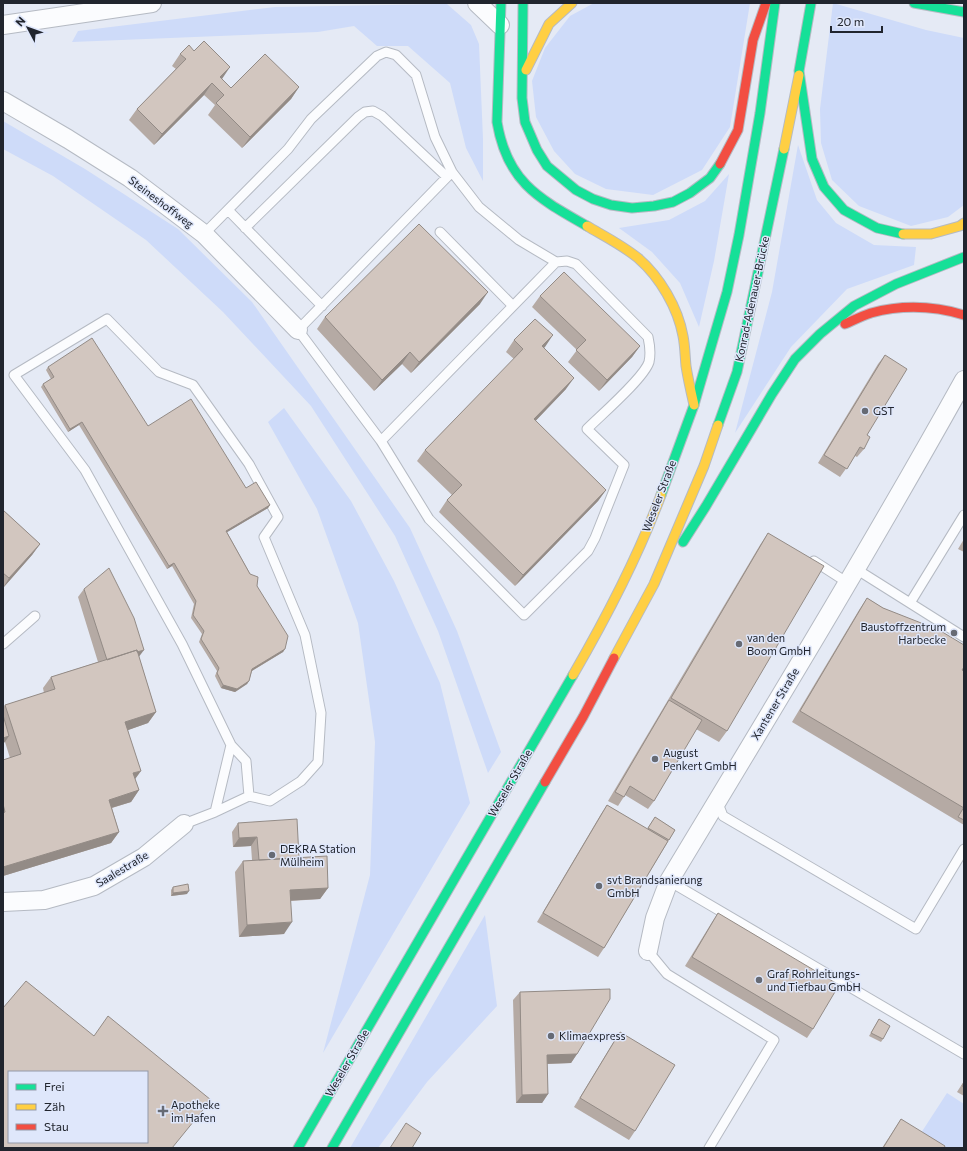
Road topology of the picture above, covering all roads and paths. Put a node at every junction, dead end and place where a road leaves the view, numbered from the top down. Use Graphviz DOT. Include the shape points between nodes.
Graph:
graph roads {
  1 [pos="477,3"];
  2 [pos="501,3"];
  3 [pos="523,3"];
  4 [pos="572,3"];
  5 [pos="766,3"];
  6 [pos="775,3"];
  7 [pos="811,3"];
  8 [pos="914,3"];
  9 [pos="143,4"];
  10 [pos="964,12"];
  11 [pos="3,25"];
  12 [pos="500,25"];
  13 [pos="799,71"];
  14 [pos="524,74"];
  15 [pos="3,101"];
  16 [pos="449,174"];
  17 [pos="228,210"];
  18 [pos="964,223"];
  19 [pos="245,228"];
  20 [pos="440,232"];
  21 [pos="204,234"];
  22 [pos="964,257"];
  23 [pos="556,262"];
  24 [pos="322,306"];
  25 [pos="513,306"];
  26 [pos="964,315"];
  27 [pos="298,330"];
  28 [pos="820,334"];
  29 [pos="964,380"];
  30 [pos="694,405"];
  31 [pos="382,441"];
  32 [pos="964,515"];
  33 [pos="804,555"];
  34 [pos="852,576"];
  35 [pos="654,584"];
  36 [pos="910,603"];
  37 [pos="35,616"];
  38 [pos="964,637"];
  39 [pos="3,644"];
  40 [pos="231,745"];
  41 [pos="249,796"];
  42 [pos="717,801"];
  43 [pos="215,812"];
  44 [pos="184,824"];
  45 [pos="964,849"];
  46 [pos="669,881"];
  47 [pos="3,902"];
  48 [pos="648,951"];
  49 [pos="964,1054"];
  50 [pos="298,1148"];
  51 [pos="332,1148"];
  52 [pos="709,1148"];
  1 -- 12 [label="street"];
  2 -- 12 [label="main road"];
  3 -- 14 [label="main road"];
  4 -- 14 [label="main road" via="550,24"];
  5 -- 14 [label="main road" via="753,40 738,130 724,158 710,178 673,202 632,208 611,205 582,193 547,166 525,122 522,98"];
  6 -- 30 [label="main road" via="760,113 739,234 727,292"];
  7 -- 13 [label="main road, Konrad-Adenauer-Brücke"];
  8 -- 10 [label="main road"];
  9 -- 11 [label="street"];
  12 -- 30 [label="main road" via="497,122 506,158 524,184 536,195 620,245 639,259 654,276 677,315"];
  13 -- 18 [label="main road" via="812,158 824,187 844,210 877,228 900,234 931,234"];
  13 -- 35 [label="main road, Konrad-Adenauer-Brücke" via="736,372 704,466"];
  15 -- 21 [label="street, Steineshoffweg" via="130,178"];
  16 -- 17 [label="lane" via="416,75 396,55 386,52 376,56 311,119 288,149"];
  16 -- 19 [label="lane" via="382,116 373,110 365,112"];
  16 -- 23 [label="lane" via="479,207 519,240"];
  16 -- 24 [label="lane"];
  17 -- 19 [label="lane"];
  17 -- 21 [label="lane"];
  19 -- 24 [label="lane"];
  20 -- 25 [label="lane"];
  21 -- 27 [label="street, Steineshoffweg"];
  22 -- 28 [label="main road" via="896,284 854,306"];
  23 -- 25 [label="lane"];
  23 -- 31 [label="lane" via="567,260 576,264 648,338 651,349 649,363 641,375 587,429 624,465 595,538 588,551 524,615 429,519"];
  24 -- 27 [label="lane"];
  25 -- 31 [label="lane"];
  26 -- 28 [label="main road" via="919,307 876,312"];
  27 -- 31 [label="lane"];
  28 -- 35 [label="main road" via="796,359 772,394 706,506"];
  29 -- 34 [label="street, Xantener Straße"];
  30 -- 50 [label="main road, Weseler Straße" via="648,530 593,640"];
  32 -- 36 [label="lane"];
  33 -- 34 [label="lane"];
  34 -- 36 [label="lane"];
  34 -- 42 [label="street, Xantener Straße"];
  35 -- 51 [label="main road" via="583,717"];
  36 -- 38 [label="lane"];
  37 -- 39 [label="lane"];
  40 -- 41 [label="lane" via="246,761"];
  40 -- 41 [label="lane" via="182,644 85,470 14,374 107,319 159,372 193,385 249,464 278,517 264,537 305,635 321,713 318,762 301,781 270,802"];
  40 -- 43 [label="lane"];
  41 -- 43 [label="lane"];
  42 -- 45 [label="lane" via="722,816 916,929"];
  42 -- 46 [label="street, Xantener Straße"];
  43 -- 44 [label="lane"];
  44 -- 47 [label="street, Saalestraße" via="144,857 94,886 44,900"];
  46 -- 48 [label="street, Xantener Straße" via="655,918"];
  46 -- 49 [label="lane"];
  48 -- 52 [label="lane" via="667,974 774,1040"];
}
